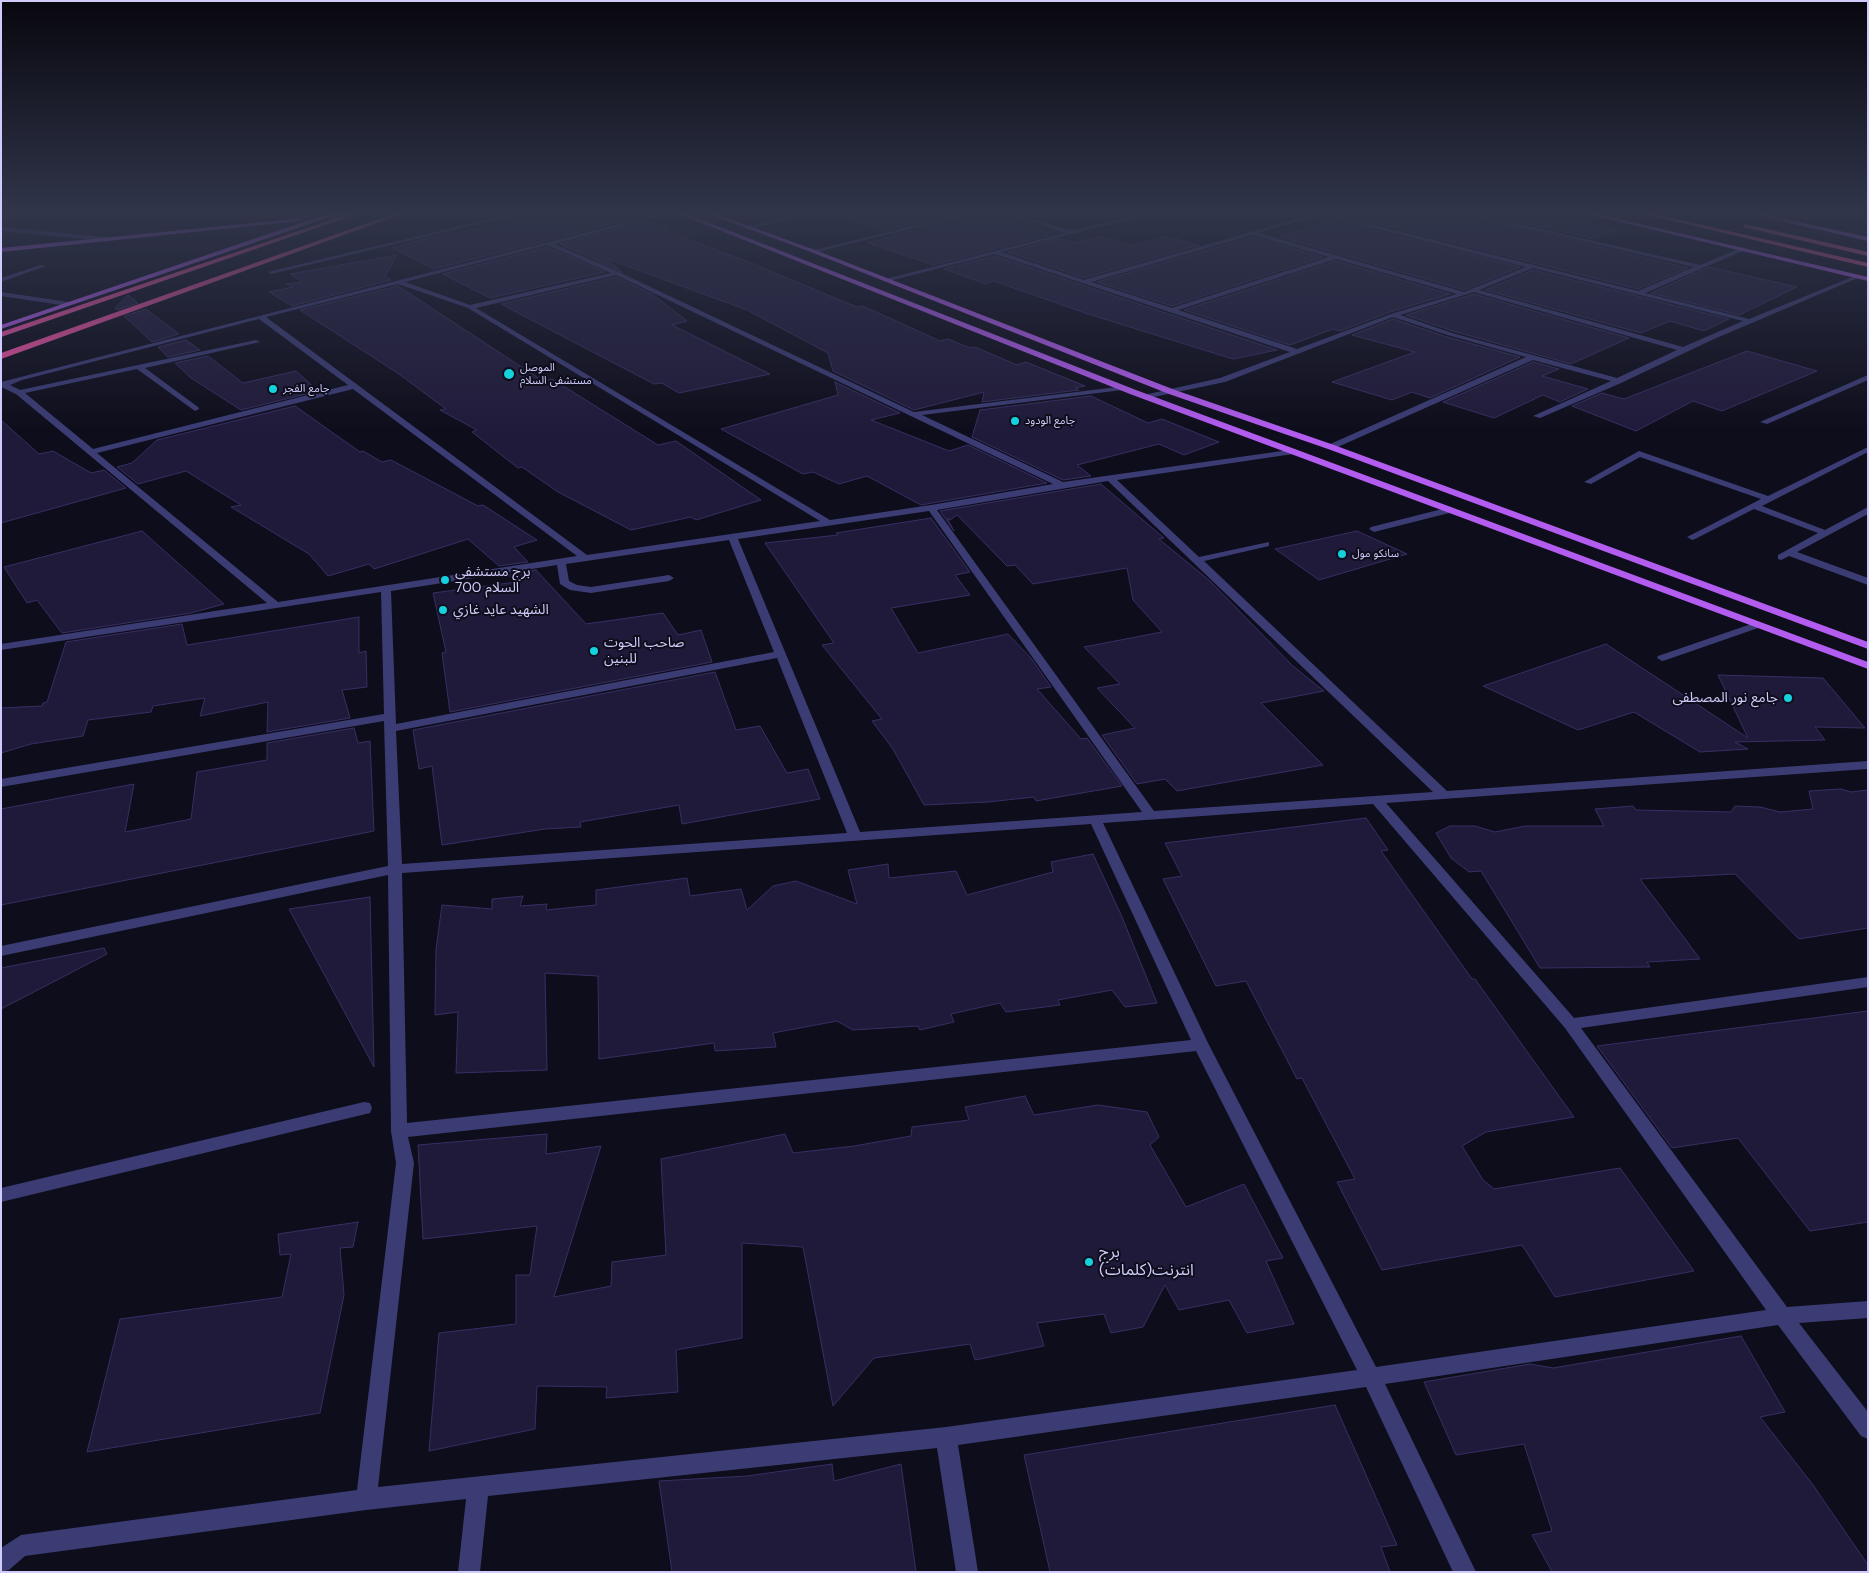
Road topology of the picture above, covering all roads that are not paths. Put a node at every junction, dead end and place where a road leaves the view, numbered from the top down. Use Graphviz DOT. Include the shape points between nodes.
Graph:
graph roads {
  1 [pos="125,287"];
  2 [pos="132,287"];
  3 [pos="192,287"];
  4 [pos="378,287"];
  5 [pos="415,287"];
  6 [pos="555,287"];
  7 [pos="645,287"];
  8 [pos="868,287"];
  9 [pos="904,287"];
  10 [pos="1105,287"];
  11 [pos="1242,287"];
  12 [pos="1441,287"];
  13 [pos="1479,287"];
  14 [pos="1617,287"];
  15 [pos="1652,287"];
  16 [pos="1831,287"];
  17 [pos="1472,290"];
  18 [pos="1639,293"];
  19 [pos="1,294"];
  20 [pos="1464,294"];
  21 [pos="470,306"];
  22 [pos="70,307"];
  23 [pos="1173,310"];
  24 [pos="1393,315"];
  25 [pos="111,316"];
  26 [pos="261,317"];
  27 [pos="1749,321"];
  28 [pos="1,327"];
  29 [pos="1,335"];
  30 [pos="256,342"];
  31 [pos="1684,350"];
  32 [pos="1295,351"];
  33 [pos="1,356"];
  34 [pos="1533,357"];
  35 [pos="139,367"];
  36 [pos="1868,377"];
  37 [pos="1618,381"];
  38 [pos="2,384"];
  39 [pos="355,386"];
  40 [pos="1122,388"];
  41 [pos="19,392"];
  42 [pos="1172,392"];
  43 [pos="1147,397"];
  44 [pos="195,409"];
  45 [pos="914,414"];
  46 [pos="1537,416"];
  47 [pos="1764,422"];
  48 [pos="1330,447"];
  49 [pos="1868,449"];
  50 [pos="1293,451"];
  51 [pos="90,452"];
  52 [pos="1112,479"];
  53 [pos="1588,482"];
  54 [pos="1062,485"];
  55 [pos="1769,499"];
  56 [pos="1754,506"];
  57 [pos="931,508"];
  58 [pos="1450,510"];
  59 [pos="1868,510"];
  60 [pos="829,524"];
  61 [pos="1374,530"];
  62 [pos="1825,533"];
  63 [pos="1692,537"];
  64 [pos="733,538"];
  65 [pos="1266,544"];
  66 [pos="585,558"];
  67 [pos="1197,560"];
  68 [pos="560,562"];
  69 [pos="669,578"];
  70 [pos="1868,582"];
  71 [pos="386,590"];
  72 [pos="277,606"];
  73 [pos="1757,625"];
  74 [pos="2,646"];
  75 [pos="1868,646"];
  76 [pos="781,654"];
  77 [pos="1662,658"];
  78 [pos="1868,666"];
  79 [pos="390,723"];
  80 [pos="1868,765"];
  81 [pos="1,783"];
  82 [pos="1444,795"];
  83 [pos="1376,800"];
  84 [pos="1151,816"];
  85 [pos="1095,819"];
  86 [pos="855,836"];
  87 [pos="395,869"];
  88 [pos="1,951"];
  89 [pos="1868,982"];
  90 [pos="1570,1024"];
  91 [pos="1200,1045"];
  92 [pos="364,1108"];
  93 [pos="399,1131"];
  94 [pos="1,1195"];
  95 [pos="1868,1309"];
  96 [pos="1782,1316"];
  97 [pos="1370,1378"];
  98 [pos="1868,1428"];
  99 [pos="946,1437"];
  100 [pos="478,1487"];
  101 [pos="366,1498"];
  102 [pos="1,1562"];
  103 [pos="469,1572"];
  104 [pos="967,1572"];
  105 [pos="1465,1572"];
  1 -- 22 [label="main road"];
  2 -- 22 [label="highway"];
  3 -- 25 [label="highway"];
  4 -- 26 [label="street"];
  5 -- 21 [label="street"];
  6 -- 21 [label="street"];
  7 -- 45 [label="street"];
  8 -- 40 [label="main road"];
  9 -- 42 [label="main road"];
  10 -- 23 [label="street"];
  11 -- 23 [label="street"];
  12 -- 20 [label="street"];
  13 -- 17 [label="street"];
  14 -- 18 [label="street"];
  15 -- 18 [label="street"];
  16 -- 27 [label="street"];
  17 -- 20 [label="street"];
  17 -- 31 [label="street"];
  18 -- 27 [label="street"];
  19 -- 22 [label="street"];
  20 -- 24 [label="street"];
  21 -- 60 [label="street"];
  22 -- 25 [label="highway"];
  22 -- 28 [label="main road"];
  22 -- 29 [label="highway"];
  23 -- 32 [label="street"];
  24 -- 32 [label="street"];
  24 -- 34 [label="street"];
  25 -- 33 [label="highway"];
  26 -- 38 [label="street"];
  26 -- 39 [label="street"];
  27 -- 31 [label="street"];
  30 -- 35 [label="street"];
  31 -- 37 [label="street"];
  32 -- 42 [label="street" via="1222,380"];
  34 -- 37 [label="street"];
  34 -- 48 [label="street"];
  35 -- 41 [label="street"];
  35 -- 44 [label="street"];
  36 -- 47 [label="street"];
  37 -- 46 [label="street"];
  38 -- 41 [label="street"];
  39 -- 51 [label="street"];
  39 -- 66 [label="street"];
  40 -- 43 [label="main road"];
  40 -- 45 [label="street"];
  41 -- 51 [label="street"];
  42 -- 43 [label="street"];
  42 -- 48 [label="main road"];
  43 -- 50 [label="main road"];
  45 -- 54 [label="street"];
  48 -- 75 [label="main road"];
  49 -- 55 [label="street"];
  50 -- 52 [label="street"];
  50 -- 58 [label="main road"];
  51 -- 72 [label="street"];
  52 -- 54 [label="street"];
  52 -- 67 [label="street"];
  53 -- 55 [label="street" via="1639,454"];
  54 -- 57 [label="street"];
  55 -- 56 [label="street"];
  56 -- 62 [label="street"];
  56 -- 63 [label="street"];
  57 -- 60 [label="street"];
  57 -- 84 [label="street"];
  58 -- 61 [label="street"];
  58 -- 73 [label="main road"];
  59 -- 62 [label="street"];
  60 -- 64 [label="street"];
  62 -- 70 [label="street" via="1785,555"];
  64 -- 66 [label="street"];
  64 -- 76 [label="street"];
  65 -- 67 [label="street"];
  66 -- 68 [label="street"];
  67 -- 82 [label="street"];
  68 -- 69 [label="street" via="564,582 574,588 591,590"];
  68 -- 71 [label="street"];
  71 -- 72 [label="street"];
  71 -- 79 [label="street"];
  72 -- 74 [label="street"];
  73 -- 77 [label="street"];
  73 -- 78 [label="main road"];
  76 -- 79 [label="street"];
  76 -- 86 [label="street"];
  79 -- 81 [label="street"];
  79 -- 87 [label="street"];
  80 -- 82 [label="street"];
  82 -- 83 [label="street"];
  83 -- 84 [label="street"];
  83 -- 90 [label="street"];
  84 -- 85 [label="street"];
  85 -- 86 [label="street"];
  85 -- 91 [label="street"];
  86 -- 87 [label="street"];
  87 -- 88 [label="street"];
  87 -- 93 [label="street"];
  89 -- 90 [label="street"];
  90 -- 96 [label="street"];
  91 -- 93 [label="street"];
  91 -- 97 [label="street"];
  92 -- 94 [label="street"];
  93 -- 101 [label="street" via="405,1163"];
  95 -- 96 [label="street"];
  96 -- 97 [label="street"];
  96 -- 98 [label="street"];
  97 -- 99 [label="street"];
  97 -- 105 [label="street"];
  99 -- 100 [label="street"];
  99 -- 104 [label="street"];
  100 -- 101 [label="street"];
  100 -- 103 [label="street"];
  101 -- 102 [label="street" via="21,1546"];
}
